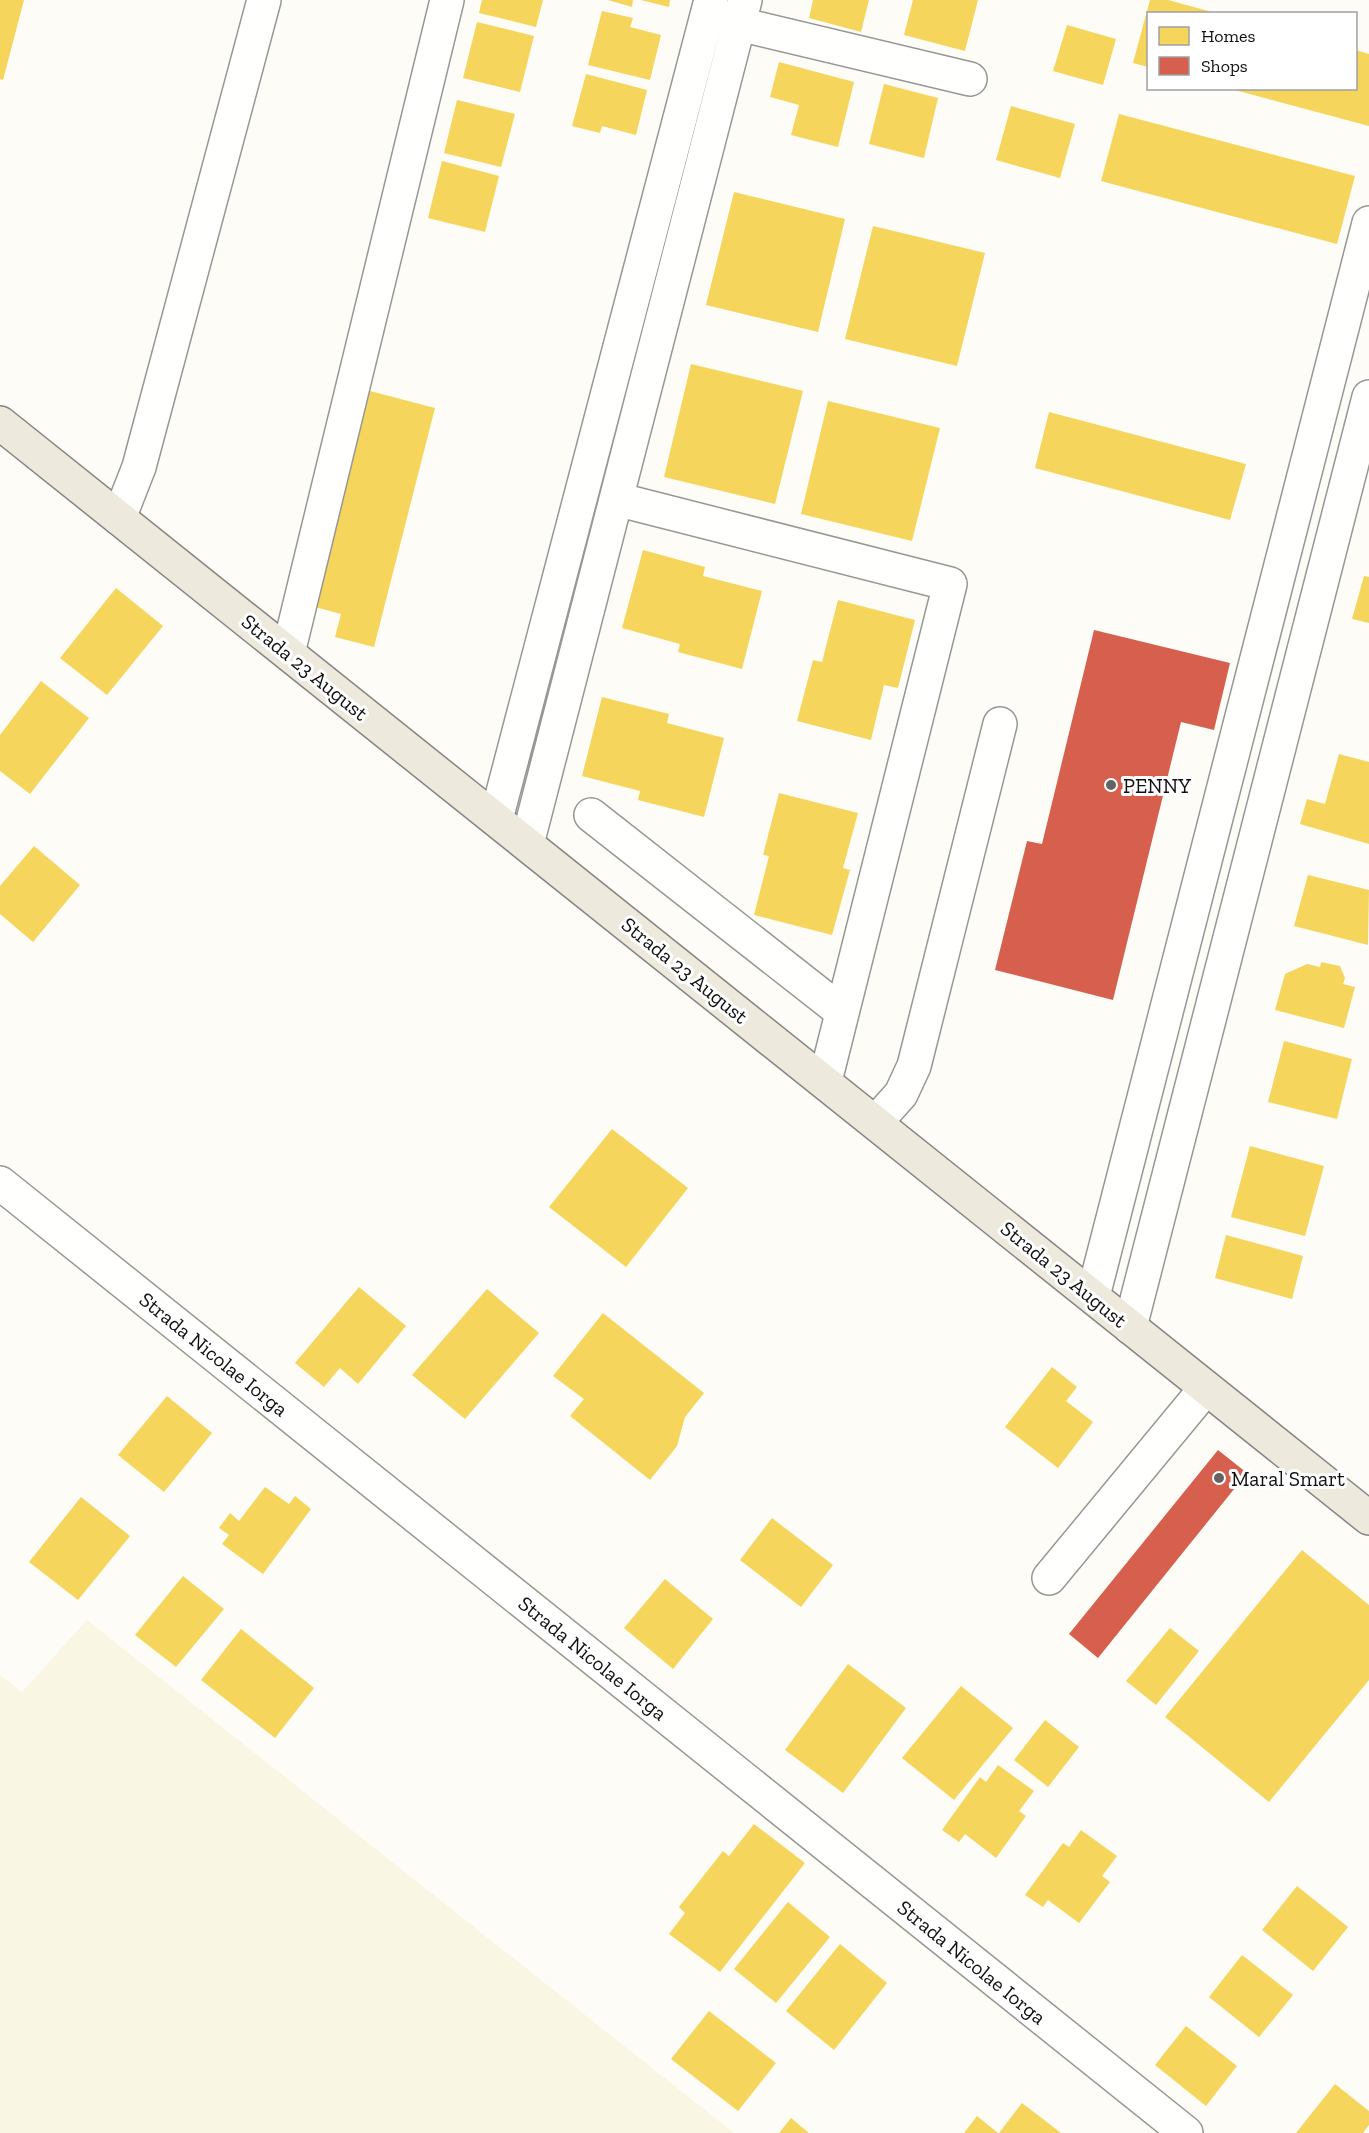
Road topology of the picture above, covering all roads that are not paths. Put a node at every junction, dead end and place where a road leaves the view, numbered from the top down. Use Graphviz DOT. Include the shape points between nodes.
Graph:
graph roads {
  1 [pos="264,0"];
  2 [pos="447,0"];
  3 [pos="711,0"];
  4 [pos="742,12"];
  5 [pos="970,79"];
  6 [pos="1369,223"];
  7 [pos="1369,397"];
  8 [pos="0,423"];
  9 [pos="616,499"];
  10 [pos="119,518"];
  11 [pos="288,653"];
  12 [pos="1000,724"];
  13 [pos="591,815"];
  14 [pos="496,819"];
  15 [pos="527,844"];
  16 [pos="842,1012"];
  17 [pos="825,1081"];
  18 [pos="876,1122"];
  19 [pos="0,1183"];
  20 [pos="1093,1296"];
  21 [pos="1130,1327"];
  22 [pos="1206,1388"];
  23 [pos="1369,1518"];
  24 [pos="1049,1578"];
  25 [pos="1186,2133"];
  1 -- 10 [label="street" via="139,467"];
  2 -- 11 [label="street"];
  3 -- 14 [label="street"];
  4 -- 5 [label="street"];
  4 -- 9 [label="street"];
  6 -- 20 [label="street"];
  7 -- 21 [label="street"];
  8 -- 10 [label="main road, Strada 23 August"];
  9 -- 15 [label="street"];
  9 -- 16 [label="street" via="950,584"];
  10 -- 11 [label="main road, Strada 23 August"];
  11 -- 14 [label="main road, Strada 23 August"];
  12 -- 18 [label="street" via="914,1066 901,1094"];
  13 -- 16 [label="street"];
  14 -- 15 [label="main road, Strada 23 August"];
  15 -- 17 [label="main road, Strada 23 August"];
  16 -- 17 [label="street"];
  17 -- 18 [label="main road, Strada 23 August"];
  18 -- 20 [label="main road, Strada 23 August"];
  19 -- 25 [label="street, Strada Nicolae Iorga"];
  20 -- 21 [label="main road, Strada 23 August"];
  21 -- 22 [label="main road, Strada 23 August"];
  22 -- 23 [label="main road, Strada 23 August"];
  22 -- 24 [label="street"];
}
